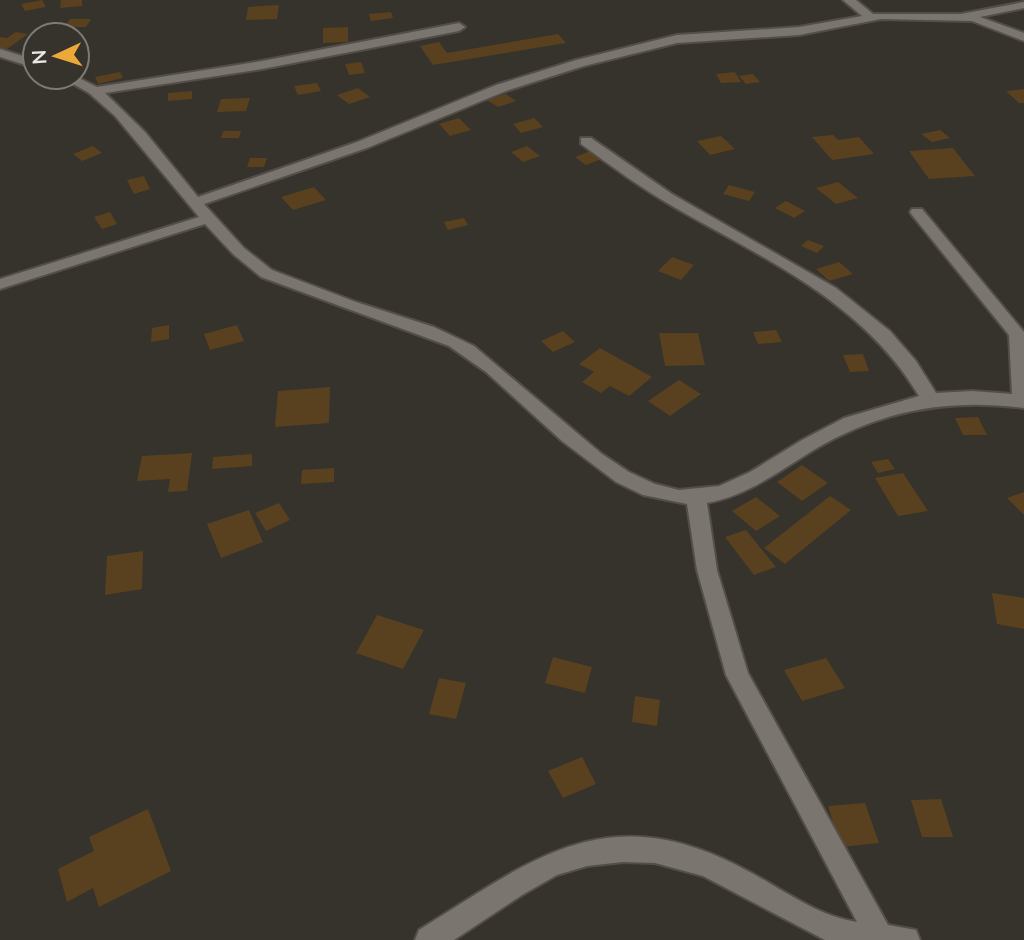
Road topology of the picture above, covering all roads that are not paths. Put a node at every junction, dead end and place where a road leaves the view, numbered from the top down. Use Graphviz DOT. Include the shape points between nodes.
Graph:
graph roads {
  1 [pos="849,0"];
  2 [pos="1024,5"];
  3 [pos="870,17"];
  4 [pos="961,17"];
  5 [pos="459,27"];
  6 [pos="1024,37"];
  7 [pos="0,53"];
  8 [pos="21,60"];
  9 [pos="91,89"];
  10 [pos="95,91"];
  11 [pos="586,141"];
  12 [pos="194,203"];
  13 [pos="917,212"];
  14 [pos="207,219"];
  15 [pos="0,284"];
  16 [pos="930,398"];
  17 [pos="1022,402"];
  18 [pos="696,496"];
  19 [pos="838,936"];
  20 [pos="880,937"];
  21 [pos="429,940"];
  22 [pos="906,940"];
  1 -- 3 [label="street"];
  2 -- 4 [label="street"];
  3 -- 4 [label="street"];
  3 -- 12 [label="street" via="799,31 677,39 580,63"];
  4 -- 6 [label="street"];
  5 -- 10 [label="street"];
  7 -- 8 [label="street"];
  9 -- 10 [label="street"];
  10 -- 12 [label="street" via="130,124"];
  11 -- 16 [label="street" via="641,181 798,270 850,306 909,363"];
  12 -- 14 [label="street"];
  13 -- 17 [label="street" via="1017,334"];
  14 -- 15 [label="street"];
  14 -- 18 [label="street" via="265,273 427,330 465,348 503,375 593,457 631,483 677,497"];
  16 -- 17 [label="street"];
  16 -- 18 [label="street" via="882,410 825,435 755,481 712,496"];
  18 -- 20 [label="street" via="707,570 737,675"];
  19 -- 20 [label="street"];
  19 -- 21 [label="street" via="701,859 648,849 567,858 517,883"];
  20 -- 22 [label="street"];
}
